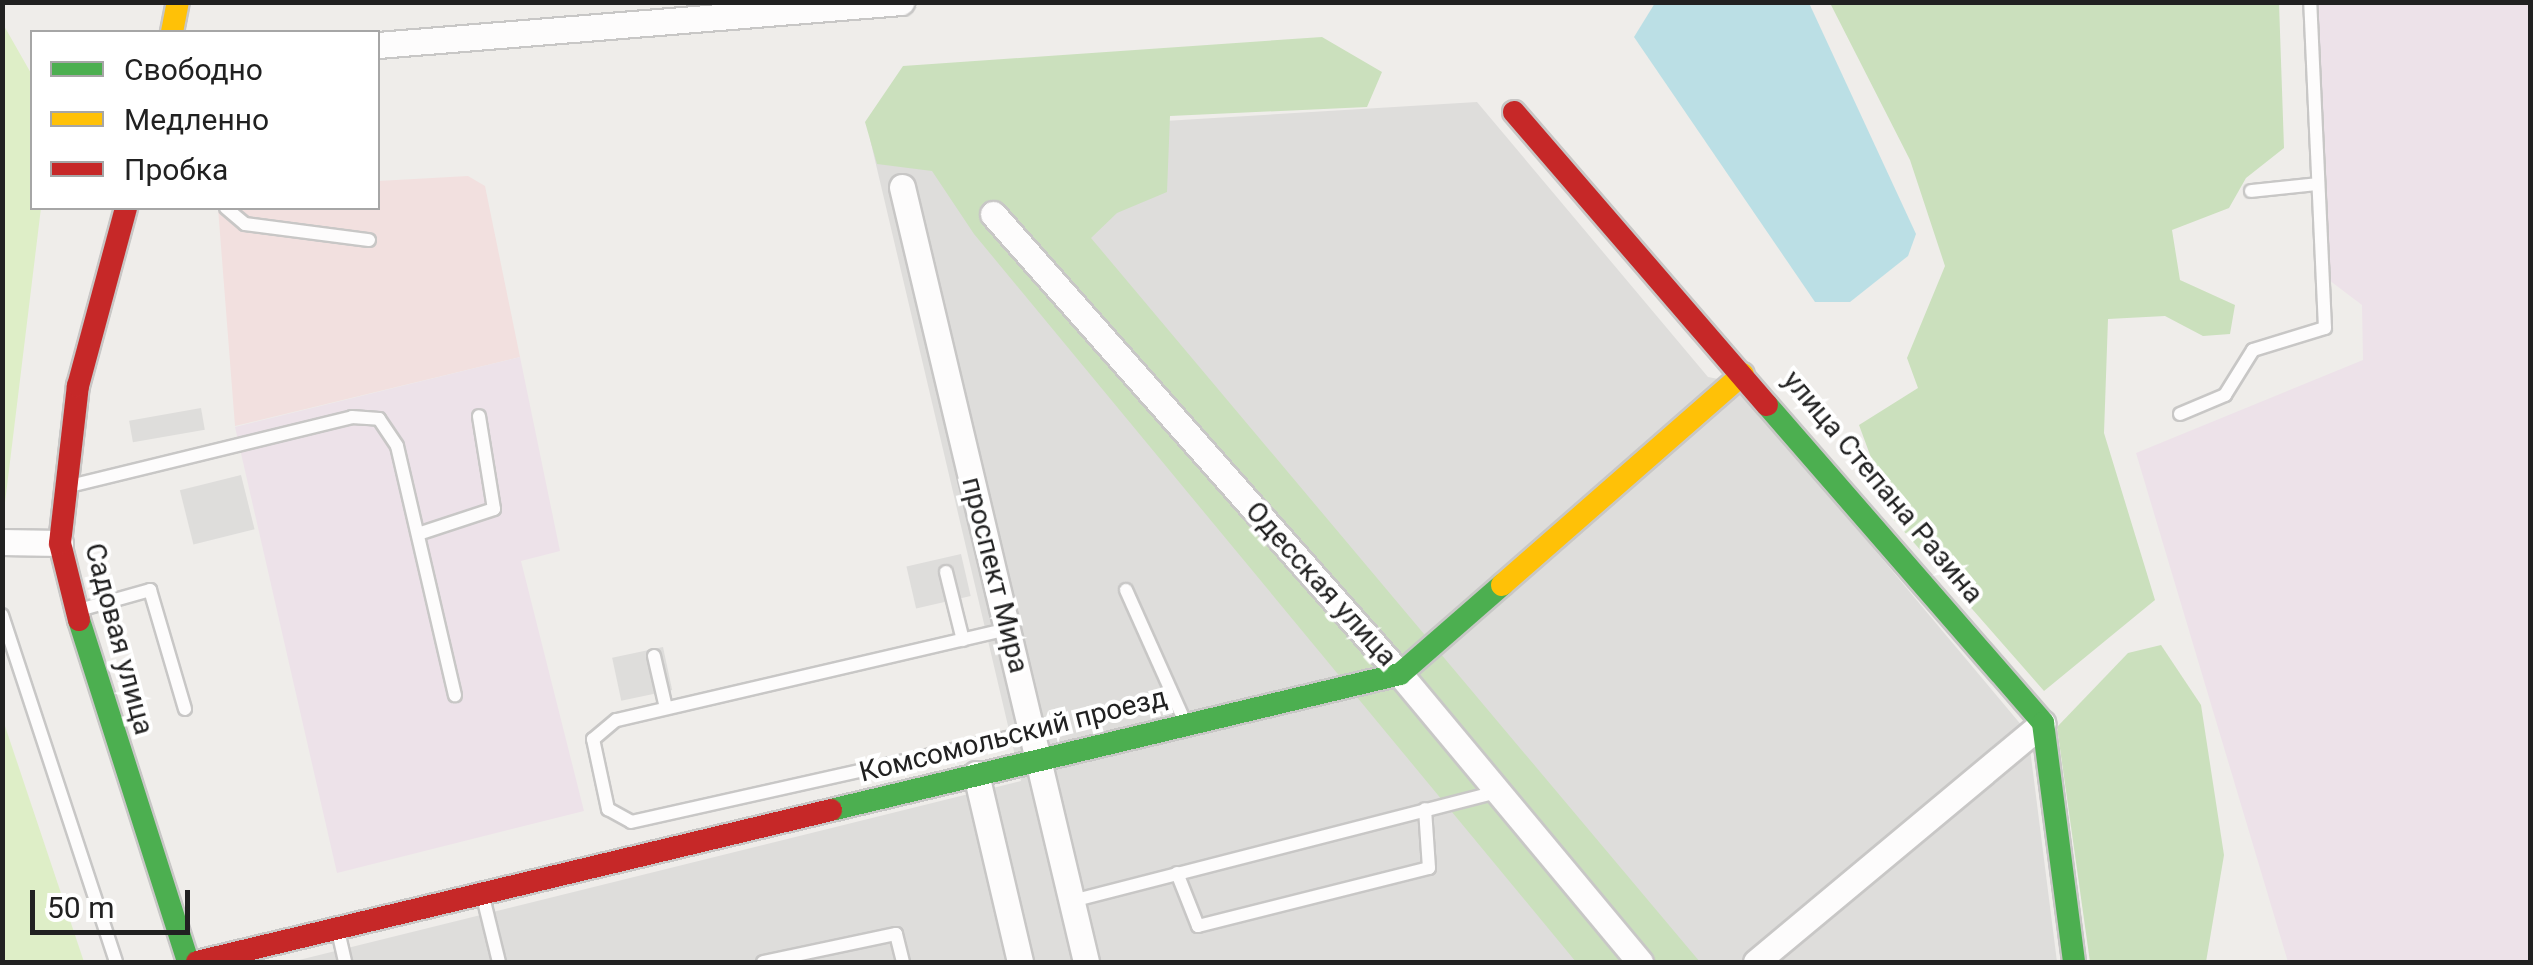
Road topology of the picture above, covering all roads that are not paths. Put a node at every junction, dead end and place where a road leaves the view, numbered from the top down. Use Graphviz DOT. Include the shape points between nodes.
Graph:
graph roads {
  1 [pos="178,2"];
  2 [pos="901,2"];
  3 [pos="2310,2"];
  4 [pos="172,30"];
  5 [pos="380,45"];
  6 [pos="1514,112"];
  7 [pos="2318,184"];
  8 [pos="902,187"];
  9 [pos="2252,191"];
  10 [pos="125,210"];
  11 [pos="228,210"];
  12 [pos="992,214"];
  13 [pos="369,240"];
  14 [pos="1743,374"];
  15 [pos="2180,414"];
  16 [pos="480,416"];
  17 [pos="62,488"];
  18 [pos="418,534"];
  19 [pos="2,542"];
  20 [pos="60,543"];
  21 [pos="946,572"];
  22 [pos="1126,590"];
  23 [pos="74,611"];
  24 [pos="2,615"];
  25 [pos="1008,629"];
  26 [pos="963,640"];
  27 [pos="654,656"];
  28 [pos="1400,674"];
  29 [pos="455,695"];
  30 [pos="666,708"];
  31 [pos="184,709"];
  32 [pos="2043,722"];
  33 [pos="1186,724"];
  34 [pos="1033,732"];
  35 [pos="1039,759"];
  36 [pos="976,774"];
  37 [pos="1494,792"];
  38 [pos="1425,809"];
  39 [pos="1177,873"];
  40 [pos="483,894"];
  41 [pos="1072,900"];
  42 [pos="337,929"];
  43 [pos="116,962"];
  44 [pos="188,962"];
  45 [pos="196,962"];
  46 [pos="345,962"];
  47 [pos="499,962"];
  48 [pos="762,962"];
  49 [pos="903,962"];
  50 [pos="1020,962"];
  51 [pos="1086,962"];
  52 [pos="1640,962"];
  53 [pos="1756,962"];
  54 [pos="2074,962"];
  1 -- 4 [label="street"];
  2 -- 5 [label="street"];
  3 -- 7 [label="lane"];
  6 -- 14 [label="street, улица Степана Разина"];
  7 -- 9 [label="lane"];
  7 -- 15 [label="lane" via="2325,328 2253,350 2226,395"];
  8 -- 25 [label="street, проспект Мира"];
  10 -- 17 [label="street, Садовая улица" via="78,386"];
  11 -- 13 [label="lane" via="245,224"];
  12 -- 28 [label="street, Одесская улица"];
  14 -- 28 [label="street, Комсомольский проезд"];
  14 -- 32 [label="street, улица Степана Разина"];
  16 -- 18 [label="lane" via="494,508"];
  17 -- 18 [label="lane" via="365,416 378,419 397,446"];
  17 -- 20 [label="street, Садовая улица"];
  18 -- 29 [label="lane"];
  19 -- 20 [label="street"];
  20 -- 23 [label="street, Садовая улица"];
  21 -- 26 [label="lane"];
  22 -- 33 [label="lane"];
  23 -- 31 [label="lane" via="150,590"];
  23 -- 44 [label="street, Садовая улица"];
  24 -- 43 [label="lane"];
  25 -- 26 [label="lane"];
  25 -- 34 [label="street, проспект Мира"];
  26 -- 30 [label="lane"];
  27 -- 30 [label="lane"];
  28 -- 33 [label="street, Комсомольский проезд"];
  28 -- 37 [label="street, Одесская улица"];
  30 -- 34 [label="lane" via="616,720 593,739 616,820"];
  32 -- 53 [label="street"];
  32 -- 54 [label="street"];
  33 -- 35 [label="street, Комсомольский проезд"];
  34 -- 35 [label="street, проспект Мира"];
  35 -- 36 [label="street, Комсомольский проезд"];
  35 -- 41 [label="street, проспект Мира"];
  36 -- 40 [label="street, Комсомольский проезд"];
  36 -- 50 [label="street"];
  37 -- 38 [label="lane"];
  37 -- 52 [label="street, Одесская улица"];
  38 -- 39 [label="lane"];
  38 -- 39 [label="lane" via="1428,868 1198,926"];
  39 -- 41 [label="lane"];
  40 -- 42 [label="street, Комсомольский проезд"];
  40 -- 47 [label="lane"];
  41 -- 51 [label="street, проспект Мира"];
  42 -- 45 [label="street, Комсомольский проезд"];
  42 -- 46 [label="lane"];
  48 -- 49 [label="lane" via="896,934"];
}
